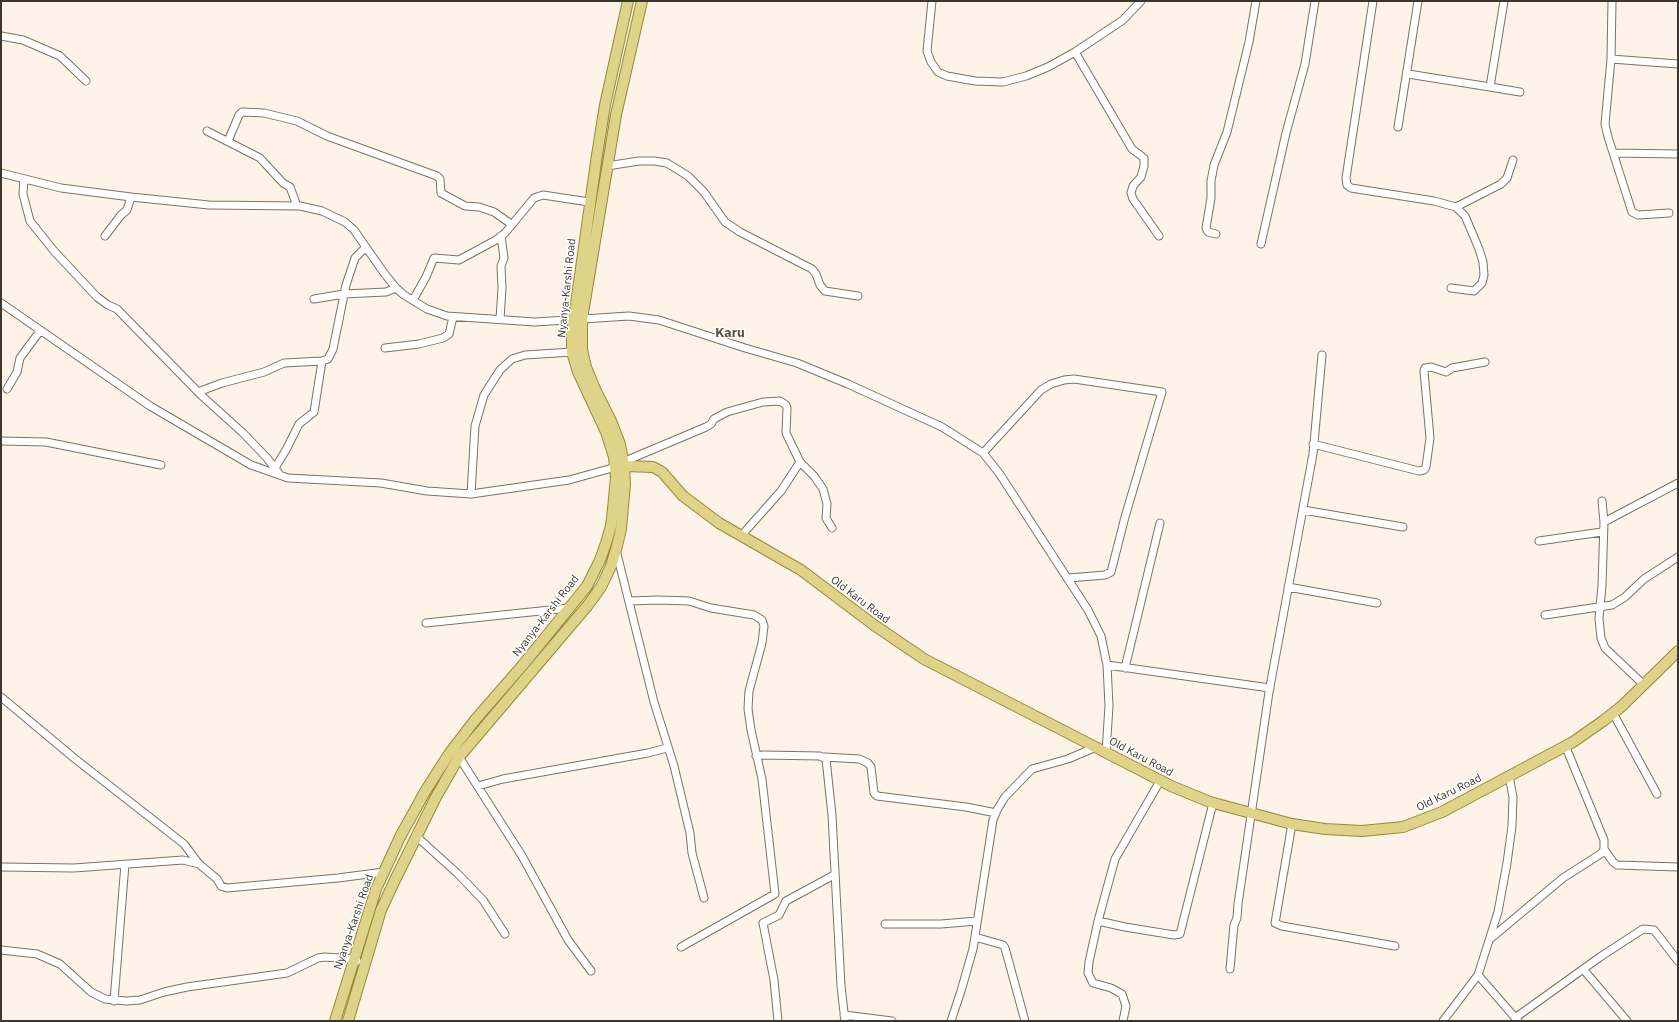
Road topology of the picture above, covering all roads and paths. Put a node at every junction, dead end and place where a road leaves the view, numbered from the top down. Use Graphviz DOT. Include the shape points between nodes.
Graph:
graph roads {
  1 [pos="642,1"];
  2 [pos="932,1"];
  3 [pos="1141,1"];
  4 [pos="1256,1"];
  5 [pos="1315,1"];
  6 [pos="1373,1"];
  7 [pos="1418,1"];
  8 [pos="1504,1"];
  9 [pos="1612,1"];
  10 [pos="627,5"];
  11 [pos="1,36"];
  12 [pos="1075,52"];
  13 [pos="1611,60"];
  14 [pos="1678,64"];
  15 [pos="1408,74"];
  16 [pos="86,81"];
  17 [pos="1490,86"];
  18 [pos="1520,92"];
  19 [pos="1398,127"];
  20 [pos="206,131"];
  21 [pos="228,141"];
  22 [pos="1614,153"];
  23 [pos="1678,154"];
  24 [pos="1513,160"];
  25 [pos="607,166"];
  26 [pos="1,173"];
  27 [pos="24,179"];
  28 [pos="131,197"];
  29 [pos="589,202"];
  30 [pos="297,206"];
  31 [pos="1456,207"];
  32 [pos="1669,213"];
  33 [pos="511,224"];
  34 [pos="1216,234"];
  35 [pos="105,236"];
  36 [pos="501,236"];
  37 [pos="1158,236"];
  38 [pos="1261,244"];
  39 [pos="366,246"];
  40 [pos="396,288"];
  41 [pos="1451,288"];
  42 [pos="344,294"];
  43 [pos="858,296"];
  44 [pos="314,299"];
  45 [pos="413,300"];
  46 [pos="1,303"];
  47 [pos="454,316"];
  48 [pos="500,319"];
  49 [pos="578,320"];
  50 [pos="40,331"];
  51 [pos="385,348"];
  52 [pos="572,352"];
  53 [pos="1322,355"];
  54 [pos="322,361"];
  55 [pos="1484,362"];
  56 [pos="7,389"];
  57 [pos="198,392"];
  58 [pos="1,441"];
  59 [pos="1313,444"];
  60 [pos="983,453"];
  61 [pos="800,462"];
  62 [pos="161,465"];
  63 [pos="621,465"];
  64 [pos="275,468"];
  65 [pos="281,475"];
  66 [pos="1678,484"];
  67 [pos="471,494"];
  68 [pos="1602,501"];
  69 [pos="1303,510"];
  70 [pos="1604,522"];
  71 [pos="1160,523"];
  72 [pos="1403,527"];
  73 [pos="832,528"];
  74 [pos="1602,532"];
  75 [pos="741,536"];
  76 [pos="1539,541"];
  77 [pos="616,550"];
  78 [pos="1678,557"];
  79 [pos="1069,578"];
  80 [pos="1288,587"];
  81 [pos="629,601"];
  82 [pos="1377,603"];
  83 [pos="1600,607"];
  84 [pos="569,608"];
  85 [pos="1545,615"];
  86 [pos="426,623"];
  87 [pos="1678,651"];
  88 [pos="1108,665"];
  89 [pos="1125,668"];
  90 [pos="1643,684"];
  91 [pos="1270,688"];
  92 [pos="1,697"];
  93 [pos="1613,714"];
  94 [pos="1566,745"];
  95 [pos="1096,747"];
  96 [pos="667,748"];
  97 [pos="1106,752"];
  98 [pos="756,756"];
  99 [pos="459,757"];
  100 [pos="825,757"];
  101 [pos="1509,776"];
  102 [pos="1160,781"];
  103 [pos="478,786"];
  104 [pos="1657,794"];
  105 [pos="1213,803"];
  106 [pos="996,813"];
  107 [pos="1251,814"];
  108 [pos="1292,824"];
  109 [pos="416,836"];
  110 [pos="1604,849"];
  111 [pos="125,864"];
  112 [pos="199,864"];
  113 [pos="1,867"];
  114 [pos="1678,868"];
  115 [pos="384,872"];
  116 [pos="834,875"];
  117 [pos="704,898"];
  118 [pos="977,921"];
  119 [pos="1098,921"];
  120 [pos="885,924"];
  121 [pos="505,934"];
  122 [pos="975,937"];
  123 [pos="1489,940"];
  124 [pos="1395,946"];
  125 [pos="681,947"];
  126 [pos="1,950"];
  127 [pos="353,959"];
  128 [pos="1678,961"];
  129 [pos="364,965"];
  130 [pos="1230,969"];
  131 [pos="1584,969"];
  132 [pos="591,971"];
  133 [pos="1478,975"];
  134 [pos="114,1001"];
  135 [pos="844,1018"];
  136 [pos="1516,1020"];
  137 [pos="335,1021"];
  138 [pos="348,1021"];
  139 [pos="778,1021"];
  140 [pos="892,1021"];
  141 [pos="951,1021"];
  142 [pos="1025,1021"];
  143 [pos="1124,1021"];
  144 [pos="1443,1021"];
  145 [pos="1627,1021"];
  1 -- 25 [label="main road, Nyanya-Karshi Road"];
  2 -- 12 [label="street" via="927,51 938,72 947,76 1003,82 1048,67"];
  3 -- 12 [label="street" via="1122,20"];
  4 -- 34 [label="street" via="1249,42 1227,132 1214,165 1211,181 1206,228 1208,232"];
  5 -- 38 [label="street" via="1305,64 1286,132"];
  6 -- 31 [label="street" via="1347,185 1351,188"];
  7 -- 15 [label="street"];
  8 -- 17 [label="street"];
  9 -- 13 [label="street"];
  10 -- 29 [label="main road, Nyanya-Karshi Road" via="605,105"];
  11 -- 16 [label="street" via="23,40 60,56"];
  12 -- 37 [label="street" via="1132,149 1144,158 1141,177 1131,193"];
  13 -- 14 [label="street"];
  13 -- 22 [label="street" via="1605,124"];
  15 -- 17 [label="street"];
  15 -- 19 [label="street"];
  17 -- 18 [label="street"];
  20 -- 21 [label="street"];
  21 -- 30 [label="street" via="260,158 290,187"];
  21 -- 33 [label="street" via="242,112 264,113 297,121 327,136 437,176 440,179 440,193 465,206 494,212"];
  22 -- 23 [label="street"];
  22 -- 32 [label="street" via="1632,212 1638,215"];
  24 -- 31 [label="street" via="1507,178 1501,184"];
  25 -- 43 [label="street" via="639,161 667,163 688,176 730,226 812,269 825,291"];
  25 -- 49 [label="main road, Nyanya-Karshi Road"];
  26 -- 27 [label="street"];
  27 -- 28 [label="street" via="61,188"];
  27 -- 57 [label="street" via="22,194 25,207 30,221 44,239 97,297 117,309"];
  28 -- 30 [label="street" via="209,205"];
  28 -- 35 [label="street" via="127,210"];
  29 -- 33 [label="street" via="539,196"];
  29 -- 49 [label="main road, Nyanya-Karshi Road"];
  30 -- 39 [label="street" via="322,211 345,222"];
  31 -- 41 [label="street" via="1465,216 1479,249 1484,275 1482,283 1474,291"];
  33 -- 36 [label="street"];
  36 -- 45 [label="street" via="459,260 434,258"];
  36 -- 48 [label="street" via="504,258 501,266"];
  39 -- 40 [label="street"];
  39 -- 42 [label="street" via="355,258"];
  40 -- 42 [label="street" via="376,294"];
  40 -- 45 [label="street"];
  42 -- 44 [label="street"];
  42 -- 54 [label="street" via="333,349 328,359"];
  45 -- 47 [label="street" via="427,309"];
  46 -- 50 [label="street"];
  47 -- 48 [label="street"];
  47 -- 51 [label="street" via="449,334 443,338"];
  48 -- 49 [label="street" via="535,322"];
  49 -- 52 [label="main road, Nyanya-Karshi Road"];
  49 -- 60 [label="street" via="629,316 659,320 796,363 942,427"];
  49 -- 63 [label="main road, Nyanya-Karshi Road" via="586,367 620,444"];
  50 -- 56 [label="street" via="20,358 18,370"];
  50 -- 65 [label="street" via="150,406 203,438 251,465"];
  52 -- 63 [label="main road, Nyanya-Karshi Road" via="586,392"];
  52 -- 67 [label="street" via="525,355 512,359 500,370 484,395 475,426"];
  53 -- 59 [label="street"];
  54 -- 57 [label="street" via="284,363 264,372"];
  54 -- 64 [label="street" via="314,412 299,424"];
  55 -- 59 [label="street" via="1452,368 1446,372 1431,367 1425,368 1430,438 1424,470 1419,471"];
  57 -- 64 [label="street" via="243,433"];
  58 -- 62 [label="street" via="46,442"];
  59 -- 69 [label="street"];
  60 -- 79 [label="street" via="1007,484"];
  60 -- 79 [label="street" via="1041,390 1051,384 1074,379 1162,392 1111,572 1105,575"];
  61 -- 63 [label="street" via="786,434 787,408 783,403 776,401 727,412 706,427"];
  61 -- 73 [label="street" via="823,489 827,504 826,518"];
  61 -- 75 [label="street" via="781,491"];
  63 -- 67 [label="street" via="570,480"];
  63 -- 75 [label="main road, Old Karu Road" via="653,467 662,472 683,496"];
  63 -- 77 [label="main road, Nyanya-Karshi Road" via="625,484 621,529"];
  63 -- 84 [label="main road, Nyanya-Karshi Road" via="606,543 600,560 586,586"];
  64 -- 65 [label="street"];
  65 -- 67 [label="street" via="288,478 381,483 427,491"];
  66 -- 70 [label="street"];
  68 -- 70 [label="street"];
  69 -- 72 [label="street"];
  69 -- 80 [label="street"];
  70 -- 74 [label="street"];
  71 -- 89 [label="street"];
  74 -- 76 [label="street"];
  74 -- 83 [label="street"];
  75 -- 95 [label="main road, Old Karu Road" via="801,570 924,659"];
  77 -- 81 [label="street"];
  77 -- 99 [label="main road, Nyanya-Karshi Road" via="611,566 588,605"];
  78 -- 83 [label="street" via="1619,601"];
  79 -- 88 [label="street" via="1101,636"];
  80 -- 82 [label="street"];
  80 -- 91 [label="street"];
  81 -- 96 [label="street"];
  81 -- 98 [label="street" via="689,602 754,615 762,620 762,643 749,691 748,710"];
  83 -- 85 [label="street"];
  83 -- 90 [label="street" via="1599,619 1605,648"];
  84 -- 86 [label="street"];
  84 -- 115 [label="main road, Nyanya-Karshi Road" via="449,754 401,835"];
  87 -- 90 [label="main road, Old Karu Road"];
  88 -- 89 [label="street"];
  88 -- 97 [label="street"];
  89 -- 91 [label="street"];
  90 -- 93 [label="main road, Old Karu Road"];
  91 -- 107 [label="street"];
  92 -- 112 [label="street" via="184,844"];
  93 -- 94 [label="main road, Old Karu Road"];
  93 -- 104 [label="street"];
  94 -- 101 [label="main road, Old Karu Road"];
  94 -- 110 [label="street" via="1604,840"];
  95 -- 97 [label="main road, Old Karu Road"];
  95 -- 106 [label="street" via="1068,759 1032,769 1005,797"];
  96 -- 103 [label="street"];
  96 -- 117 [label="street" via="674,766"];
  97 -- 102 [label="main road, Old Karu Road"];
  98 -- 100 [label="street"];
  98 -- 125 [label="street" via="762,779 775,894"];
  99 -- 103 [label="street"];
  99 -- 109 [label="main road, Nyanya-Karshi Road"];
  100 -- 106 [label="street" via="859,759 868,763 874,793 878,796 966,806"];
  100 -- 116 [label="street" via="832,815"];
  101 -- 108 [label="main road, Old Karu Road" via="1428,818 1403,827 1362,831"];
  101 -- 123 [label="street" via="1513,797 1511,834 1498,912"];
  102 -- 105 [label="main road, Old Karu Road"];
  102 -- 119 [label="street" via="1115,859"];
  103 -- 132 [label="street" via="522,856 568,940"];
  105 -- 107 [label="main road, Old Karu Road"];
  105 -- 119 [label="street" via="1180,934"];
  106 -- 118 [label="street"];
  107 -- 108 [label="main road, Old Karu Road"];
  107 -- 130 [label="street"];
  108 -- 124 [label="street" via="1275,923"];
  109 -- 121 [label="street" via="458,873 478,895"];
  109 -- 129 [label="main road, Nyanya-Karshi Road" via="394,880"];
  110 -- 114 [label="street" via="1617,865"];
  110 -- 123 [label="street" via="1602,853 1563,878"];
  111 -- 112 [label="street" via="183,860"];
  111 -- 113 [label="street" via="74,868"];
  111 -- 134 [label="street"];
  112 -- 115 [label="street" via="217,879 221,886 227,888"];
  115 -- 127 [label="main road, Nyanya-Karshi Road"];
  116 -- 135 [label="street"];
  116 -- 139 [label="street" via="786,901 779,914 763,923 774,980"];
  118 -- 120 [label="street"];
  118 -- 122 [label="street"];
  119 -- 143 [label="street" via="1088,973 1093,983 1122,994 1126,1006"];
  122 -- 141 [label="street"];
  122 -- 142 [label="street" via="1003,945 1005,948"];
  123 -- 133 [label="street"];
  126 -- 134 [label="street" via="37,954 60,964 92,992"];
  127 -- 129 [label="street"];
  127 -- 134 [label="street" via="325,956 287,974 187,987 140,1000"];
  127 -- 137 [label="main road, Nyanya-Karshi Road"];
  128 -- 131 [label="street" via="1654,930 1643,929"];
  129 -- 138 [label="main road, Nyanya-Karshi Road"];
  131 -- 136 [label="street"];
  131 -- 145 [label="street"];
  133 -- 136 [label="street"];
  133 -- 144 [label="street"];
  135 -- 140 [label="street"];
}
